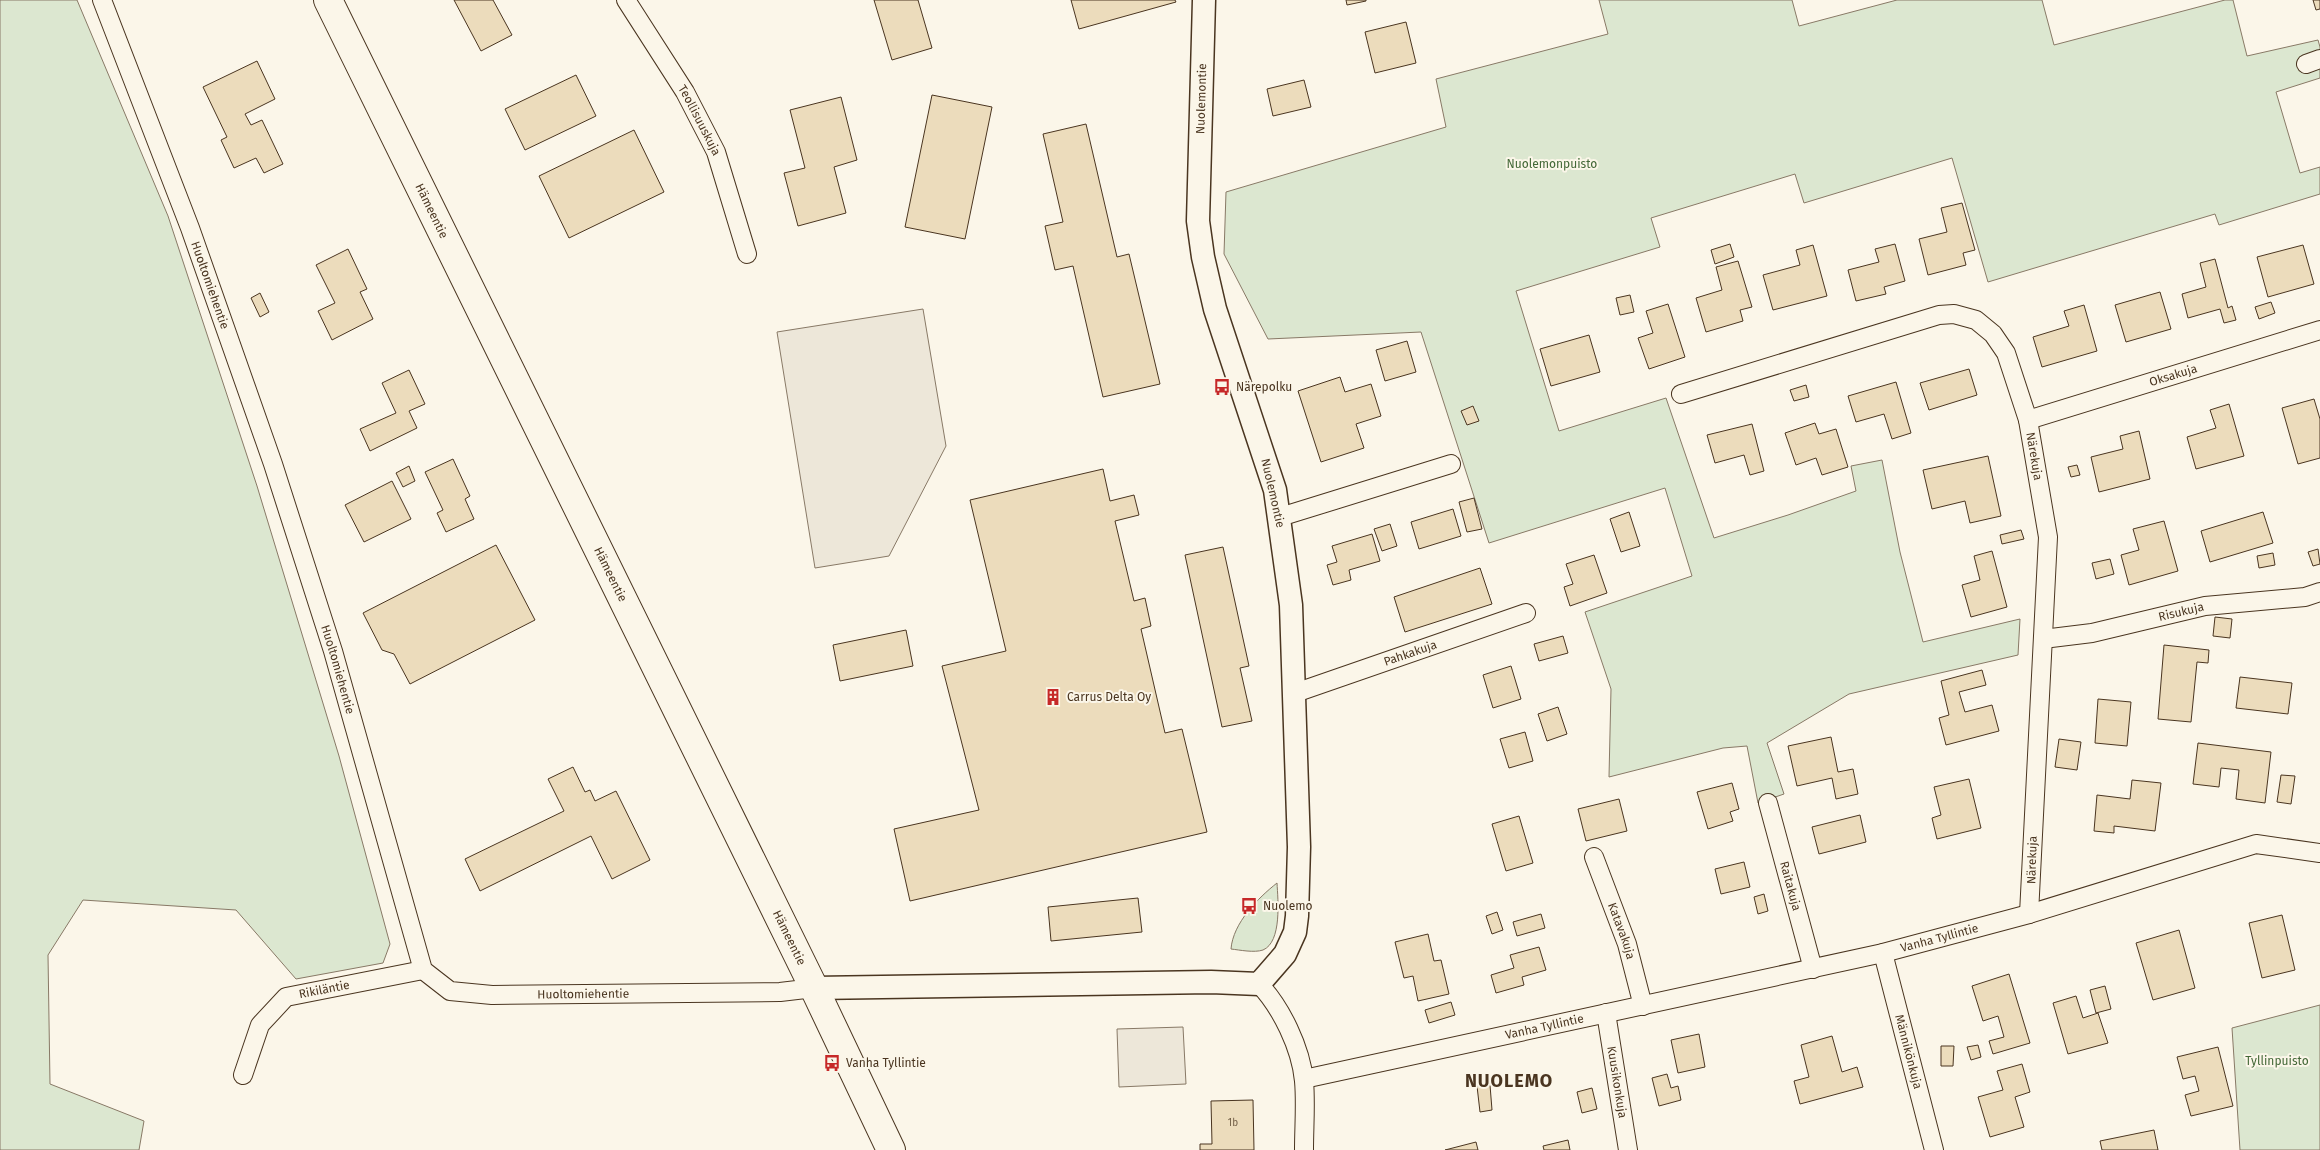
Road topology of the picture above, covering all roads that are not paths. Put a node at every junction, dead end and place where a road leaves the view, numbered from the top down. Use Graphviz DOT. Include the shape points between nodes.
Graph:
graph roads {
  1 [pos="102,0"];
  2 [pos="328,0"];
  3 [pos="626,0"];
  4 [pos="1204,0"];
  5 [pos="747,254"];
  6 [pos="2320,330"];
  7 [pos="1682,394"];
  8 [pos="2028,420"];
  9 [pos="1451,464"];
  10 [pos="1280,517"];
  11 [pos="2320,592"];
  12 [pos="1526,614"];
  13 [pos="2043,639"];
  14 [pos="1295,693"];
  15 [pos="1768,803"];
  16 [pos="2320,853"];
  17 [pos="1594,857"];
  18 [pos="2029,914"];
  19 [pos="1883,953"];
  20 [pos="1813,969"];
  21 [pos="423,970"];
  22 [pos="1259,984"];
  23 [pos="814,988"];
  24 [pos="1642,1006"];
  25 [pos="1606,1013"];
  26 [pos="243,1075"];
  27 [pos="1304,1080"];
  28 [pos="890,1150"];
  29 [pos="1304,1150"];
  30 [pos="1628,1150"];
  31 [pos="1934,1150"];
  1 -- 21 [label="street, Huoltomiehentie" via="190,228 273,464 333,651"];
  2 -- 23 [label="highway, Hämeentie"];
  3 -- 5 [label="street, Teollisuuskuja" via="685,92 716,152"];
  4 -- 10 [label="street, Nuolemontie" via="1198,221 1202,257 1275,490"];
  6 -- 8 [label="street, Oksakuja"];
  7 -- 8 [label="street, Närekuja" via="1940,315 1954,314 1976,320 1993,334 2006,353"];
  8 -- 13 [label="street, Närekuja" via="2048,537"];
  9 -- 10 [label="street"];
  10 -- 14 [label="street, Nuolemontie" via="1291,606"];
  11 -- 13 [label="street, Risukuja" via="2305,597 2205,606 2092,633"];
  12 -- 14 [label="street, Pahkakuja"];
  13 -- 18 [label="street, Närekuja"];
  14 -- 22 [label="street, Nuolemontie" via="1299,847 1297,916 1288,948"];
  15 -- 20 [label="street, Raitakuja"];
  16 -- 18 [label="street, Vanha Tyllintie" via="2256,844"];
  17 -- 24 [label="street, Katavakuja" via="1627,944"];
  18 -- 19 [label="street, Vanha Tyllintie"];
  19 -- 20 [label="street, Vanha Tyllintie"];
  19 -- 31 [label="street, Männikönkuja"];
  20 -- 24 [label="street, Vanha Tyllintie"];
  21 -- 23 [label="street, Huoltomiehentie" via="450,991 492,995 780,992"];
  21 -- 26 [label="street, Rikiläntie" via="286,997 260,1025"];
  22 -- 23 [label="street"];
  22 -- 27 [label="street" via="1284,1016"];
  23 -- 28 [label="highway, Hämeentie"];
  24 -- 25 [label="street, Vanha Tyllintie"];
  25 -- 27 [label="street, Vanha Tyllintie"];
  25 -- 30 [label="street, Kuusikonkuja"];
  27 -- 29 [label="street"];
}
